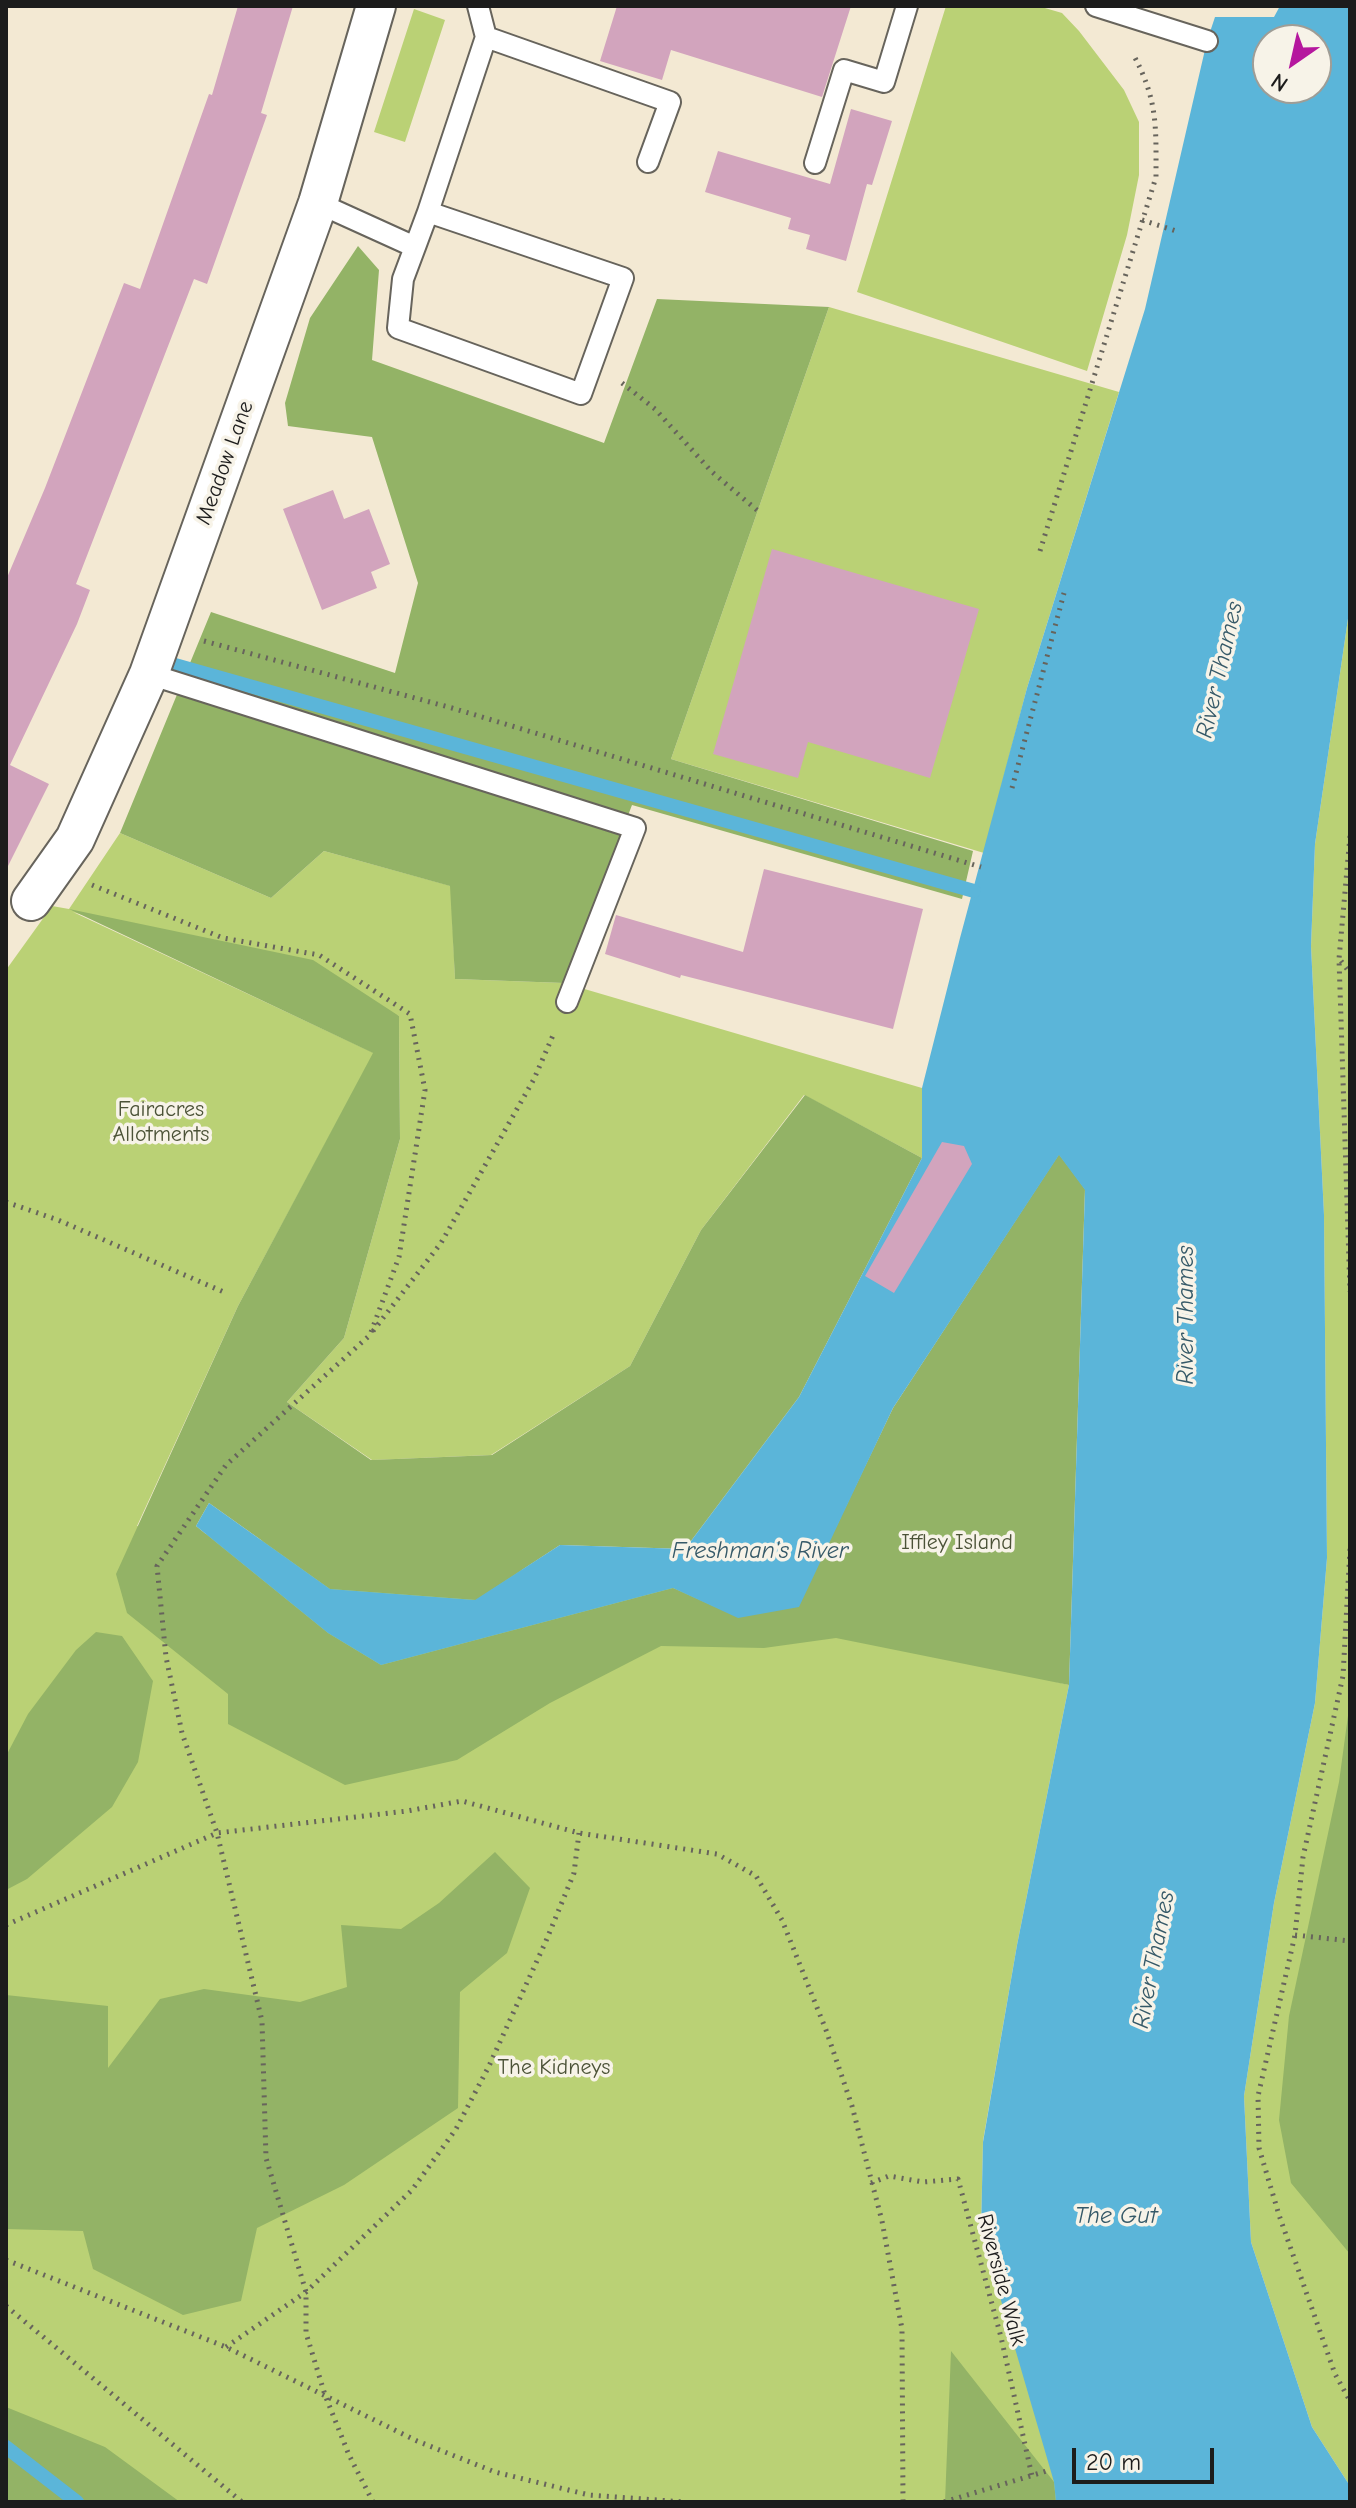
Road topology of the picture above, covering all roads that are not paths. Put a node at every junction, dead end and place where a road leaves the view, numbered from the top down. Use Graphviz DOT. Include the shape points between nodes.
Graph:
graph roads {
  1 [pos="376,6"];
  2 [pos="478,6"];
  3 [pos="907,6"];
  4 [pos="1103,8"];
  5 [pos="486,37"];
  6 [pos="1207,41"];
  7 [pos="648,162"];
  8 [pos="815,163"];
  9 [pos="318,203"];
  10 [pos="428,212"];
  11 [pos="415,247"];
  12 [pos="149,674"];
  13 [pos="31,901"];
  14 [pos="567,1002"];
  1 -- 9 [label="street, Meadow Lane"];
  2 -- 5 [label="lane"];
  3 -- 8 [label="lane" via="884,82 844,70"];
  4 -- 6 [label="lane"];
  5 -- 7 [label="lane" via="670,102"];
  5 -- 10 [label="lane"];
  9 -- 11 [label="lane"];
  9 -- 12 [label="street, Meadow Lane"];
  10 -- 11 [label="lane"];
  10 -- 11 [label="lane" via="623,278 581,394 398,328 403,279"];
  12 -- 13 [label="street, Meadow Lane" via="75,839"];
  12 -- 14 [label="lane" via="635,828"];
}
